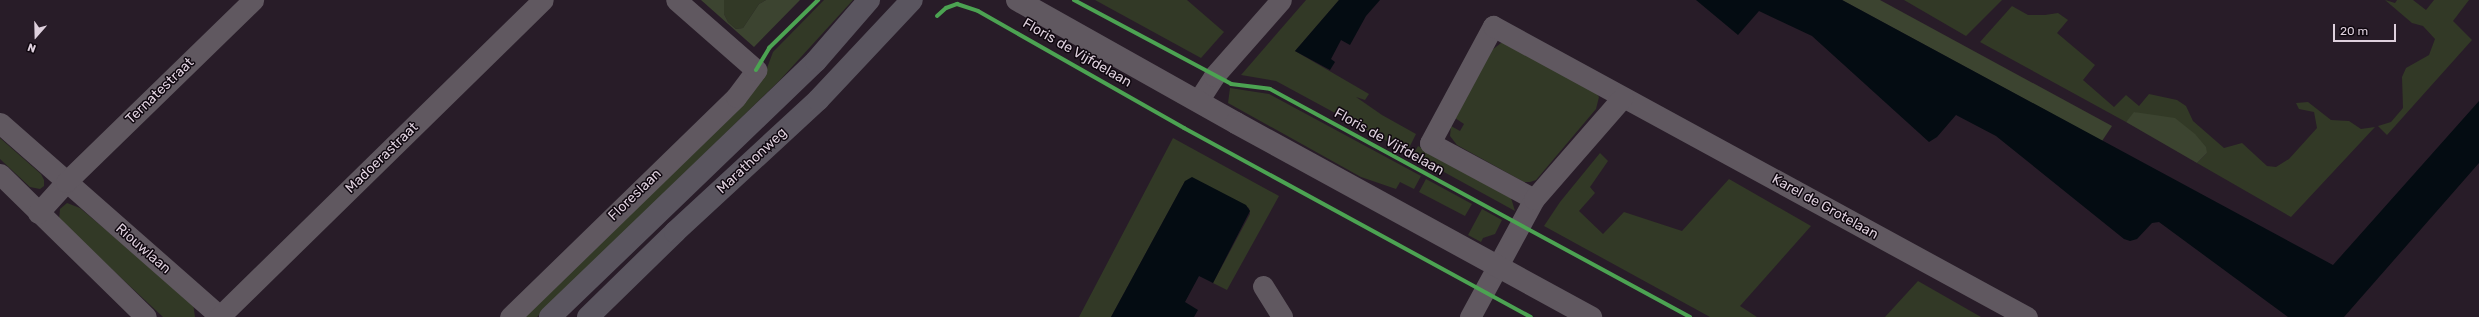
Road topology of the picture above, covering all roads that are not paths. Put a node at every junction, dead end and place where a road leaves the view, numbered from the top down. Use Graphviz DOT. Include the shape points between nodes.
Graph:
graph roads {
  1 [pos="253,0"];
  2 [pos="543,0"];
  3 [pos="676,0"];
  4 [pos="869,0"];
  5 [pos="912,0"];
  6 [pos="1017,0"];
  7 [pos="1281,0"];
  8 [pos="1624,96"];
  9 [pos="1198,101"];
  10 [pos="0,123"];
  11 [pos="0,174"];
  12 [pos="66,182"];
  13 [pos="1534,199"];
  14 [pos="38,213"];
  15 [pos="1498,265"];
  16 [pos="1264,286"];
  17 [pos="146,317"];
  18 [pos="220,317"];
  19 [pos="510,317"];
  20 [pos="550,317"];
  21 [pos="588,317"];
  22 [pos="1282,317"];
  23 [pos="1470,317"];
  24 [pos="1591,317"];
  25 [pos="2027,317"];
  1 -- 12 [label="street, Ternatestraat"];
  2 -- 18 [label="street, Madoerastraat"];
  3 -- 19 [label="street, Floreslaan" via="756,70 736,97"];
  4 -- 20 [label="main road, Marathonweg" via="816,62"];
  5 -- 21 [label="main road, Marathonweg" via="818,100 675,232"];
  6 -- 9 [label="street, Floris de Vijfdelaan"];
  7 -- 9 [label="street" via="1214,76"];
  8 -- 13 [label="street"];
  8 -- 13 [label="street, Karel de Grotelaan" via="1493,26 1430,143"];
  8 -- 25 [label="street, Karel de Grotelaan"];
  9 -- 15 [label="street, Floris de Vijfdelaan"];
  10 -- 12 [label="street, Riouwlaan"];
  11 -- 14 [label="street"];
  12 -- 14 [label="street"];
  12 -- 18 [label="street, Riouwlaan"];
  13 -- 15 [label="street"];
  14 -- 17 [label="street"];
  15 -- 23 [label="street"];
  15 -- 24 [label="street, Floris de Vijfdelaan"];
  16 -- 22 [label="street"];
}
